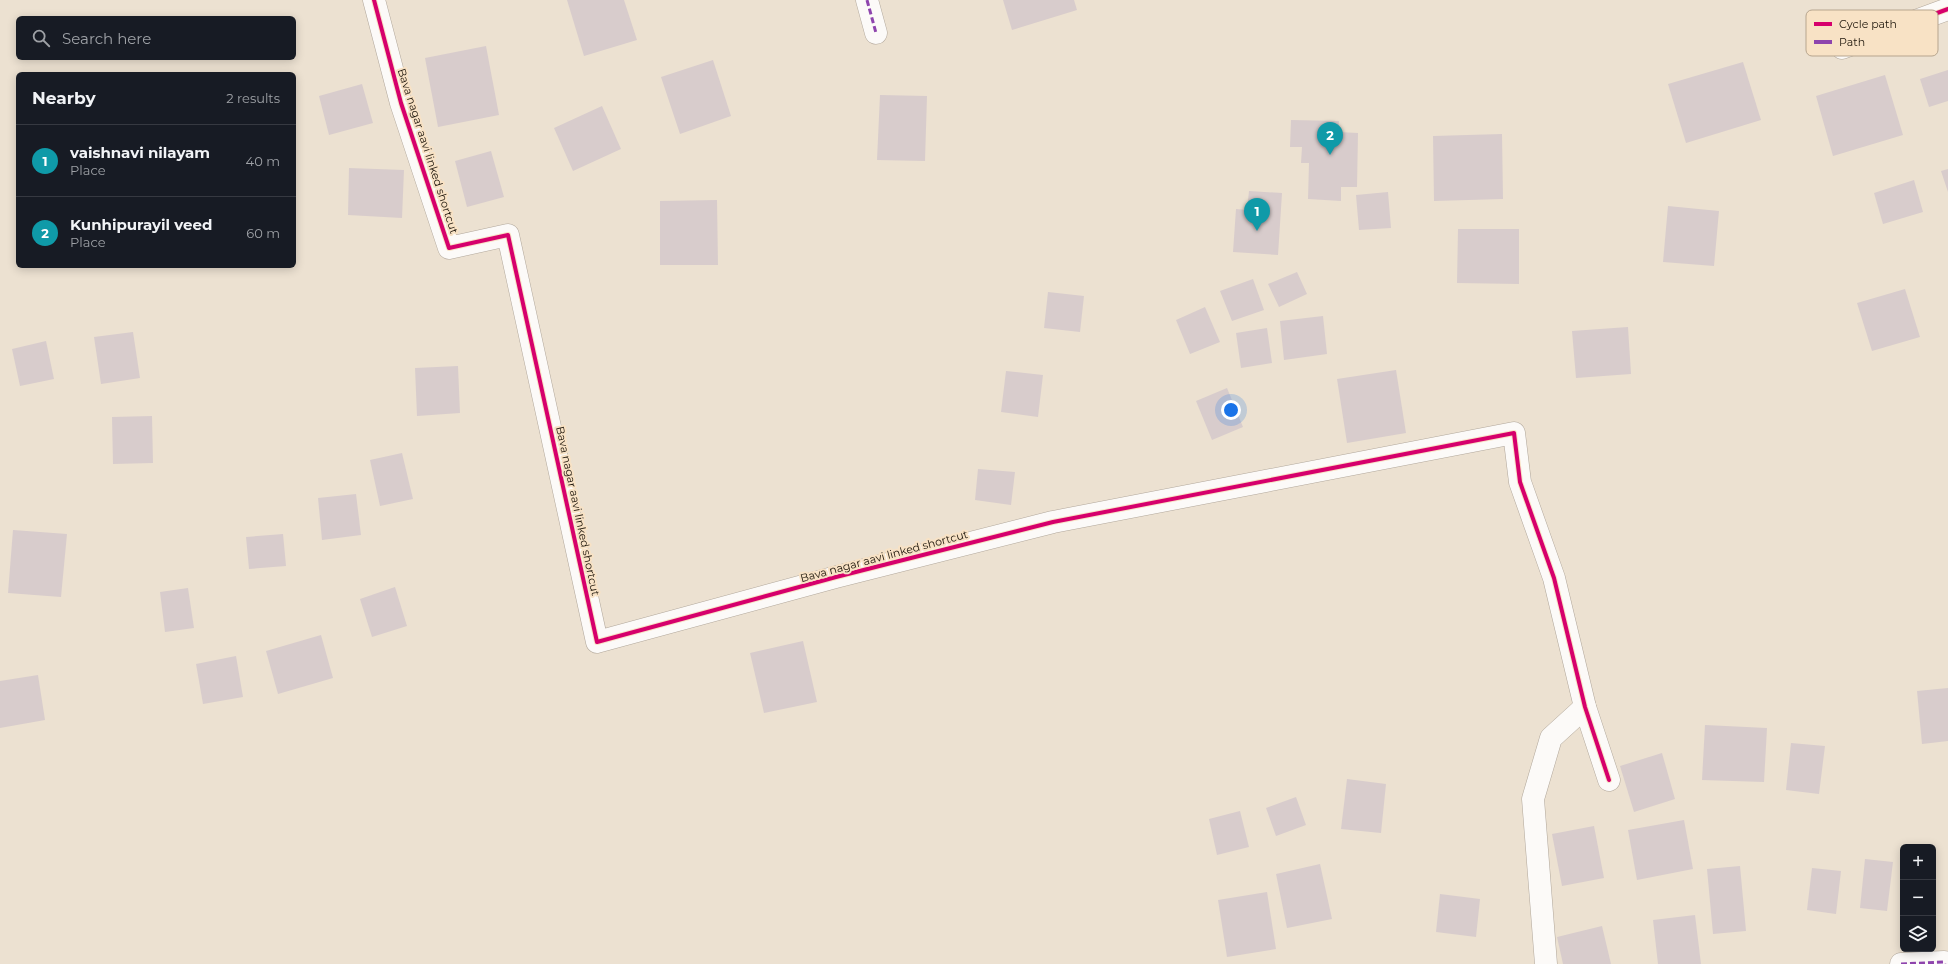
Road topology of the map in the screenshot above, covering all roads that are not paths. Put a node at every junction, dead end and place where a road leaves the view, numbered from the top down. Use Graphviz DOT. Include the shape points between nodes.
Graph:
graph roads {
  1 [pos="374,0"];
  2 [pos="867,0"];
  3 [pos="1948,9"];
  4 [pos="1938,13"];
  5 [pos="876,33"];
  6 [pos="1585,707"];
  7 [pos="1609,780"];
  8 [pos="1546,964"];
  9 [pos="1901,964"];
  10 [pos="1945,964"];
  1 -- 6 [label="street, Bava nagar aavi linked shortcut" via="401,104 449,248 508,235 597,642 836,577 1053,522 1514,433 1520,482 1554,578"];
  2 -- 5 [label="street"];
  3 -- 4 [label="street"];
  6 -- 7 [label="street"];
  6 -- 8 [label="street" via="1551,738 1533,799"];
  9 -- 10 [label="street"];
}
